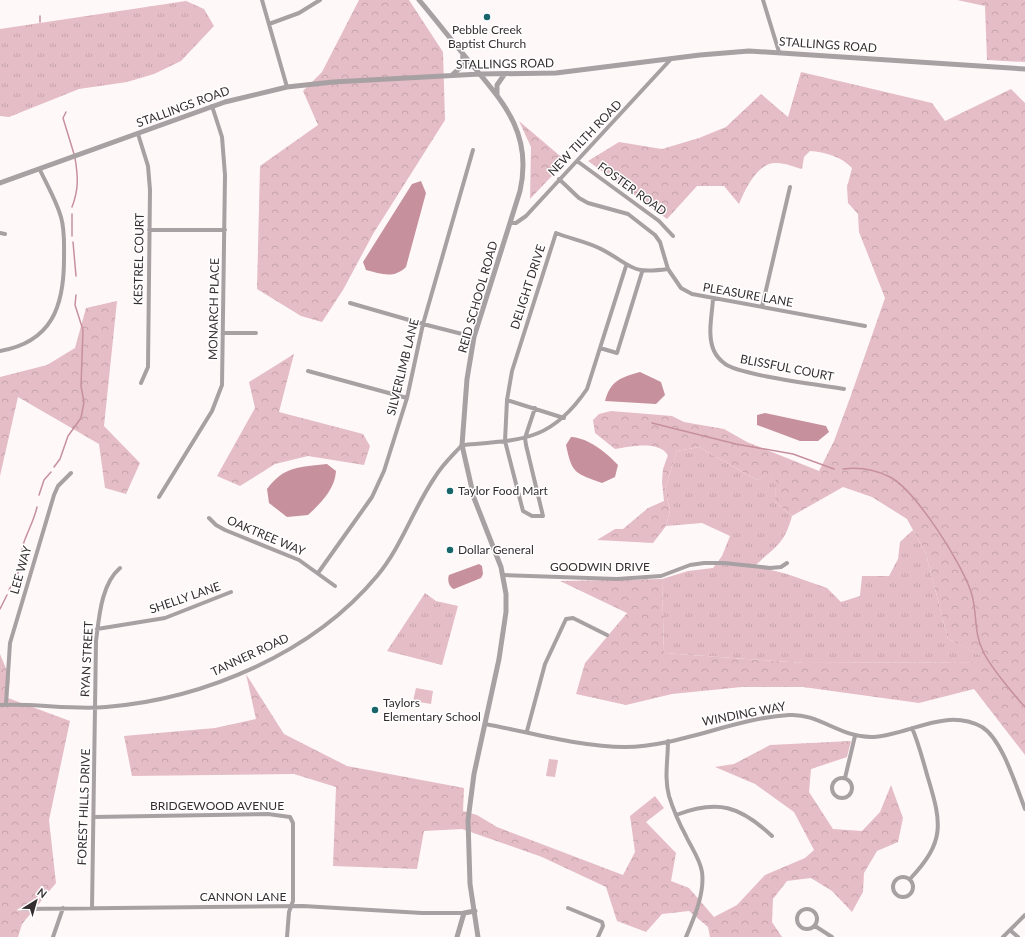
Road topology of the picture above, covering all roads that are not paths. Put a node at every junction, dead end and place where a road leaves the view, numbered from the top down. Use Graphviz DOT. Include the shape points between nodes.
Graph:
graph roads {
  1 [pos="262,0"];
  2 [pos="320,0"];
  3 [pos="419,0"];
  4 [pos="763,0"];
  5 [pos="269,24"];
  6 [pos="779,52"];
  7 [pos="463,54"];
  8 [pos="671,59"];
  9 [pos="1025,69"];
  10 [pos="480,74"];
  11 [pos="504,75"];
  12 [pos="452,76"];
  13 [pos="287,87"];
  14 [pos="497,95"];
  15 [pos="212,106"];
  16 [pos="138,134"];
  17 [pos="473,150"];
  18 [pos="577,161"];
  19 [pos="40,170"];
  20 [pos="559,179"];
  21 [pos="0,182"];
  22 [pos="790,187"];
  23 [pos="510,224"];
  24 [pos="149,230"];
  25 [pos="224,230"];
  26 [pos="673,236"];
  27 [pos="626,266"];
  28 [pos="668,269"];
  29 [pos="642,272"];
  30 [pos="713,299"];
  31 [pos="350,303"];
  32 [pos="762,307"];
  33 [pos="423,324"];
  34 [pos="865,326"];
  35 [pos="224,333"];
  36 [pos="256,333"];
  37 [pos="474,337"];
  38 [pos="600,348"];
  39 [pos="0,351"];
  40 [pos="308,371"];
  41 [pos="141,383"];
  42 [pos="844,389"];
  43 [pos="407,398"];
  44 [pos="508,400"];
  45 [pos="535,408"];
  46 [pos="564,418"];
  47 [pos="525,438"];
  48 [pos="505,441"];
  49 [pos="462,445"];
  50 [pos="71,473"];
  51 [pos="159,497"];
  52 [pos="209,518"];
  53 [pos="787,562"];
  54 [pos="120,568"];
  55 [pos="318,573"];
  56 [pos="504,575"];
  57 [pos="334,586"];
  58 [pos="231,592"];
  59 [pos="97,629"];
  60 [pos="607,635"];
  61 [pos="6,704"];
  62 [pos="0,705"];
  63 [pos="95,708"];
  64 [pos="484,724"];
  65 [pos="912,728"];
  66 [pos="527,731"];
  67 [pos="855,736"];
  68 [pos="668,741"];
  69 [pos="845,778"];
  70 [pos="1025,809"];
  71 [pos="676,815"];
  72 [pos="94,817"];
  73 [pos="772,836"];
  74 [pos="910,879"];
  75 [pos="290,906"];
  76 [pos="62,908"];
  77 [pos="92,908"];
  78 [pos="568,908"];
  79 [pos="23,909"];
  80 [pos="475,911"];
  81 [pos="464,913"];
  82 [pos="1025,914"];
  83 [pos="815,926"];
  84 [pos="1011,931"];
  85 [pos="53,937"];
  86 [pos="287,937"];
  87 [pos="457,937"];
  88 [pos="478,937"];
  89 [pos="598,937"];
  90 [pos="686,937"];
  91 [pos="832,937"];
  92 [pos="1003,937"];
  93 [pos="1018,937"];
  1 -- 5 [label="street"];
  2 -- 5 [label="street" via="299,13"];
  3 -- 7 [label="street, REID SCHOOL ROAD"];
  4 -- 6 [label="street"];
  5 -- 13 [label="street"];
  6 -- 8 [label="street, STALLINGS ROAD" via="726,52"];
  6 -- 9 [label="street, STALLINGS ROAD"];
  7 -- 10 [label="street, REID SCHOOL ROAD"];
  7 -- 12 [label="street" via="462,66"];
  8 -- 11 [label="street, STALLINGS ROAD" via="556,73"];
  8 -- 18 [label="street, NEW TILTH ROAD"];
  10 -- 11 [label="street, STALLINGS ROAD"];
  10 -- 12 [label="street, STALLINGS ROAD"];
  10 -- 14 [label="street, REID SCHOOL ROAD"];
  11 -- 14 [label="street" via="497,85"];
  12 -- 13 [label="street, STALLINGS ROAD"];
  13 -- 15 [label="street, STALLINGS ROAD"];
  14 -- 23 [label="street, REID SCHOOL ROAD" via="515,122 524,156 522,182"];
  15 -- 16 [label="street, STALLINGS ROAD"];
  15 -- 25 [label="street, MONARCH PLACE" via="224,150"];
  16 -- 19 [label="street, STALLINGS ROAD"];
  16 -- 24 [label="street, KESTREL COURT" via="149,177"];
  17 -- 33 [label="street, SILVERLIMB LANE"];
  18 -- 20 [label="street, NEW TILTH ROAD"];
  18 -- 26 [label="street, FOSTER ROAD" via="659,221"];
  19 -- 21 [label="street, STALLINGS ROAD"];
  19 -- 39 [label="street" via="58,209 63,229 62,293 55,313 39,333 22,344"];
  20 -- 23 [label="street, NEW TILTH ROAD" via="520,221"];
  20 -- 28 [label="street, PLEASURE LANE" via="579,198 588,203 618,210 655,234"];
  22 -- 32 [label="street"];
  23 -- 37 [label="street, REID SCHOOL ROAD"];
  24 -- 25 [label="street"];
  24 -- 41 [label="street, KESTREL COURT" via="148,367"];
  25 -- 35 [label="street, MONARCH PLACE"];
  27 -- 29 [label="street, DELIGHT DRIVE"];
  27 -- 38 [label="street"];
  27 -- 44 [label="street, DELIGHT DRIVE" via="602,250 556,233 512,371"];
  28 -- 29 [label="street, DELIGHT DRIVE"];
  28 -- 30 [label="street, PLEASURE LANE" via="681,288 692,294"];
  29 -- 38 [label="street" via="617,354"];
  30 -- 32 [label="street, PLEASURE LANE"];
  30 -- 42 [label="street, BLISSFUL COURT" via="710,333 712,346 724,364 744,371"];
  31 -- 33 [label="street"];
  32 -- 34 [label="street, PLEASURE LANE"];
  33 -- 37 [label="street"];
  33 -- 43 [label="street, SILVERLIMB LANE"];
  35 -- 36 [label="street"];
  35 -- 51 [label="street, MONARCH PLACE" via="223,378 218,401"];
  37 -- 49 [label="street, REID SCHOOL ROAD" via="467,378"];
  38 -- 46 [label="street" via="587,389"];
  40 -- 43 [label="street"];
  43 -- 55 [label="street, SILVERLIMB LANE" via="384,471 372,497"];
  44 -- 45 [label="street"];
  44 -- 48 [label="street, DELIGHT DRIVE"];
  45 -- 46 [label="street"];
  45 -- 47 [label="street"];
  46 -- 47 [label="street" via="549,428"];
  47 -- 48 [label="street"];
  47 -- 48 [label="street, DELIGHT DRIVE" via="543,516 532,516 523,511"];
  48 -- 49 [label="street"];
  49 -- 56 [label="street, REID SCHOOL ROAD" via="474,498"];
  49 -- 63 [label="street, TANNER ROAD" via="435,477 385,565 357,597 320,628 279,655 222,681 166,697"];
  50 -- 61 [label="street, LEE WAY" via="58,486 54,495 10,643"];
  52 -- 55 [label="street, OAKTREE WAY" via="225,530 299,560"];
  53 -- 56 [label="street, GOODWIN DRIVE" via="781,567 770,568 700,563 661,576 617,579"];
  54 -- 59 [label="street, RYAN STREET" via="108,584"];
  55 -- 57 [label="street, OAKTREE WAY"];
  56 -- 64 [label="street, REID SCHOOL ROAD" via="506,594 500,657"];
  58 -- 59 [label="street, SHELLY LANE" via="165,618"];
  59 -- 63 [label="street, RYAN STREET" via="94,667"];
  60 -- 66 [label="street" via="573,618 566,619 545,664"];
  61 -- 62 [label="street, TANNER ROAD"];
  61 -- 63 [label="street, TANNER ROAD"];
  63 -- 72 [label="street, FOREST HILLS DRIVE"];
  64 -- 66 [label="street, WINDING WAY"];
  64 -- 80 [label="street, REID SCHOOL ROAD" via="468,820 470,884"];
  65 -- 67 [label="street, WINDING WAY" via="883,736"];
  65 -- 70 [label="street, WINDING WAY" via="939,720 954,719 970,722 987,730 998,743"];
  65 -- 74 [label="street" via="932,791 939,823 932,850"];
  66 -- 68 [label="street, WINDING WAY" via="611,747 636,747"];
  67 -- 68 [label="street, WINDING WAY" via="809,717 791,714"];
  67 -- 69 [label="street"];
  68 -- 71 [label="street" via="666,781"];
  69 -- 69 [label="street" via="851,782 853,788 847,797 840,798 834,794 833,784 838,779"];
  71 -- 73 [label="street" via="698,807 722,807 748,817"];
  71 -- 90 [label="street" via="702,873 700,896"];
  72 -- 75 [label="street, BRIDGEWOOD AVENUE" via="268,814 290,817 293,824 294,890"];
  72 -- 77 [label="street, FOREST HILLS DRIVE"];
  74 -- 74 [label="street" via="913,884 912,892 904,897 896,894 893,889 895,881 902,876"];
  75 -- 77 [label="street, CANNON LANE"];
  75 -- 81 [label="street, CANNON LANE"];
  75 -- 86 [label="street, BRIDGEWOOD AVENUE"];
  76 -- 77 [label="street, CANNON LANE"];
  76 -- 79 [label="street, CANNON LANE"];
  76 -- 85 [label="street"];
  78 -- 89 [label="street" via="602,922"];
  80 -- 81 [label="street"];
  80 -- 88 [label="street, REID SCHOOL ROAD"];
  81 -- 87 [label="street"];
  82 -- 84 [label="street"];
  83 -- 83 [label="street" via="817,918 814,911 806,909 799,913 797,920 800,928 808,930"];
  83 -- 91 [label="street"];
  84 -- 92 [label="street"];
  84 -- 93 [label="street"];
}
